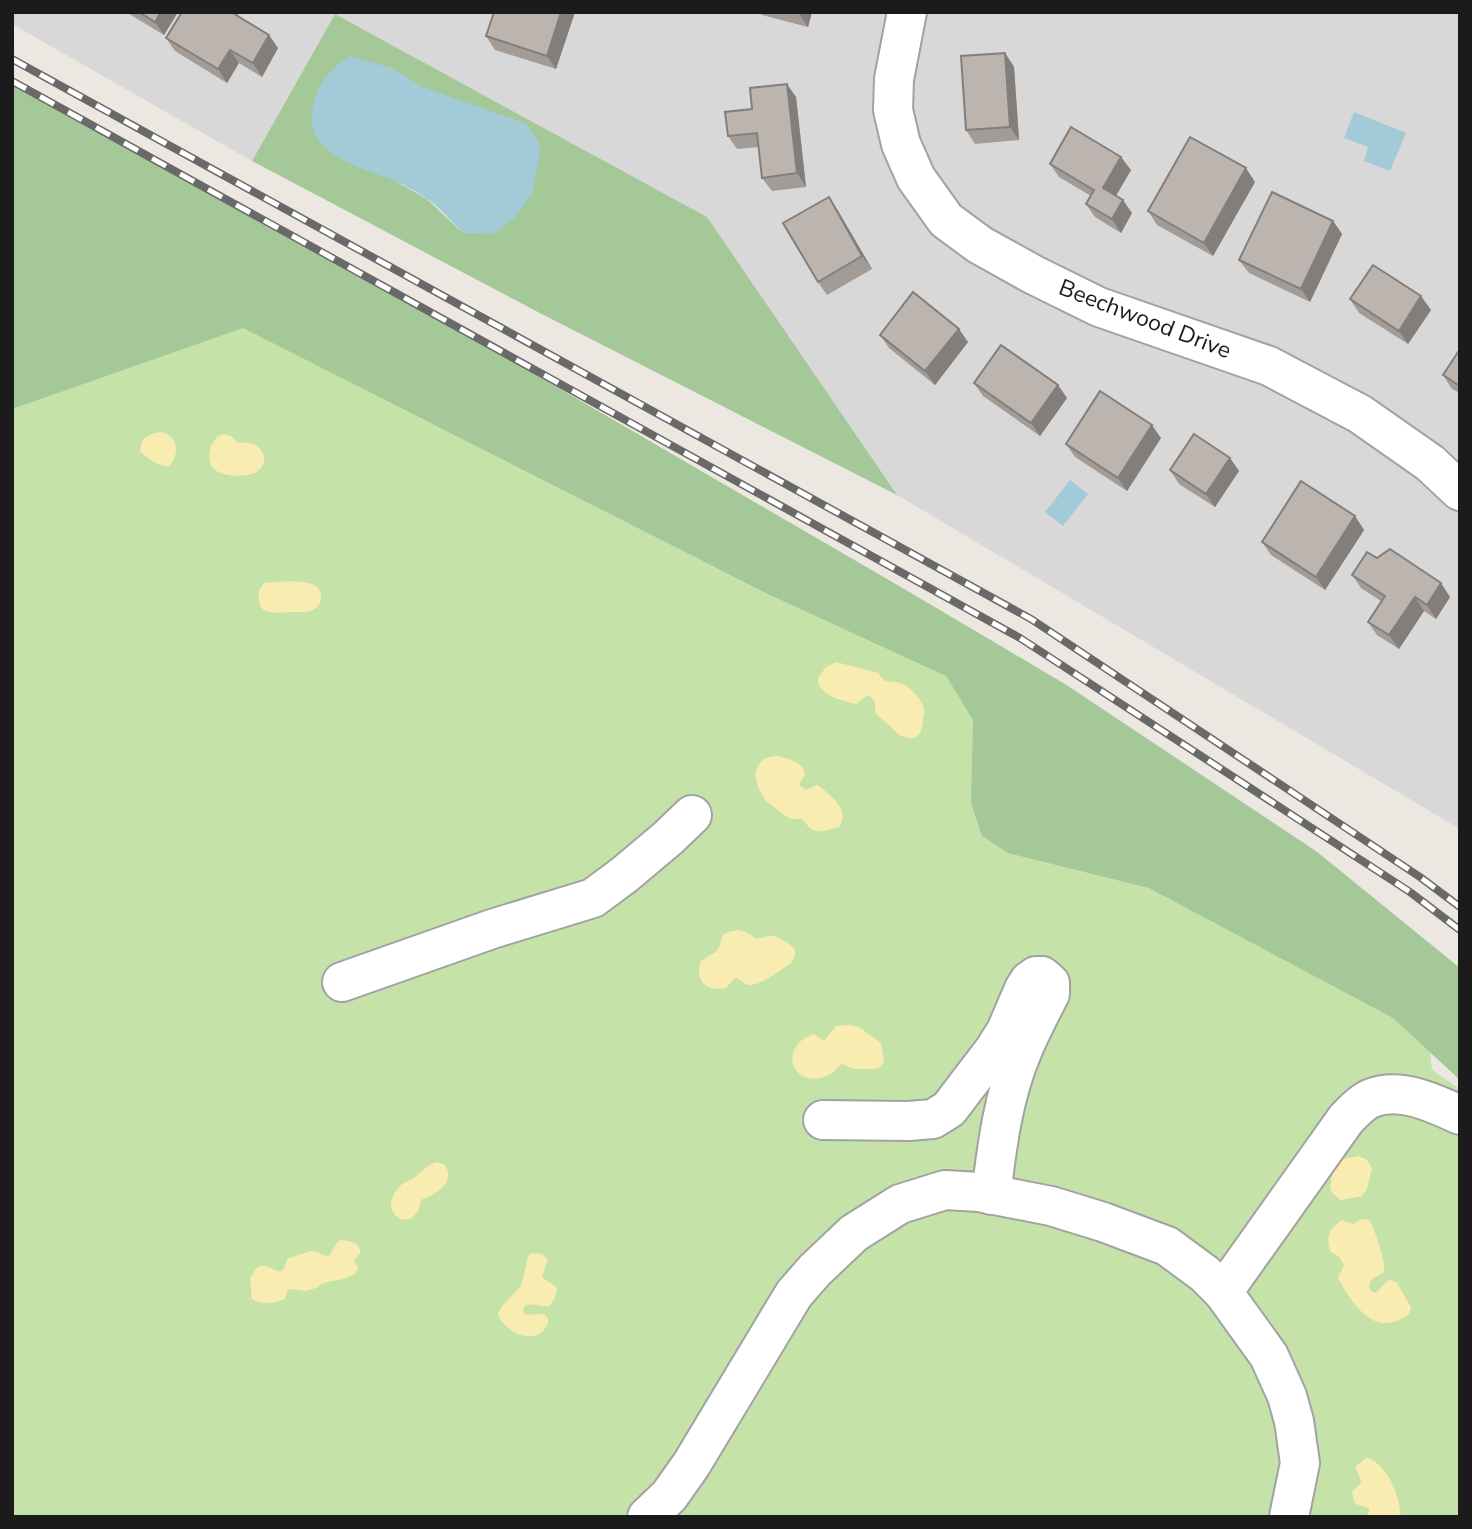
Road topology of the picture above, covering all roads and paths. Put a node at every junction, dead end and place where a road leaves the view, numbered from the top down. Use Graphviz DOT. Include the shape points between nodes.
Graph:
graph roads {
  1 [pos="907,12"];
  2 [pos="1460,491"];
  3 [pos="692,815"];
  4 [pos="342,982"];
  5 [pos="1460,1115"];
  6 [pos="823,1121"];
  7 [pos="991,1195"];
  8 [pos="1223,1292"];
  9 [pos="647,1517"];
  10 [pos="1289,1517"];
  1 -- 2 [label="street, Beechwood Drive" via="893,110 916,178 946,220 1002,257 1099,307 1269,366 1360,415 1430,463"];
  3 -- 4 [label="street" via="593,898"];
  5 -- 8 [label="street" via="1398,1094 1371,1098 1326,1144"];
  6 -- 7 [label="street" via="933,1119 949,1109 1006,1031 1029,981 1042,976 1050,983 1050,994 1021,1054 1004,1110"];
  7 -- 8 [label="street" via="1051,1206 1167,1246"];
  7 -- 9 [label="street" via="946,1190 900,1204 854,1233 794,1294 691,1465"];
  8 -- 10 [label="street" via="1269,1356 1287,1396 1300,1463"];
}
